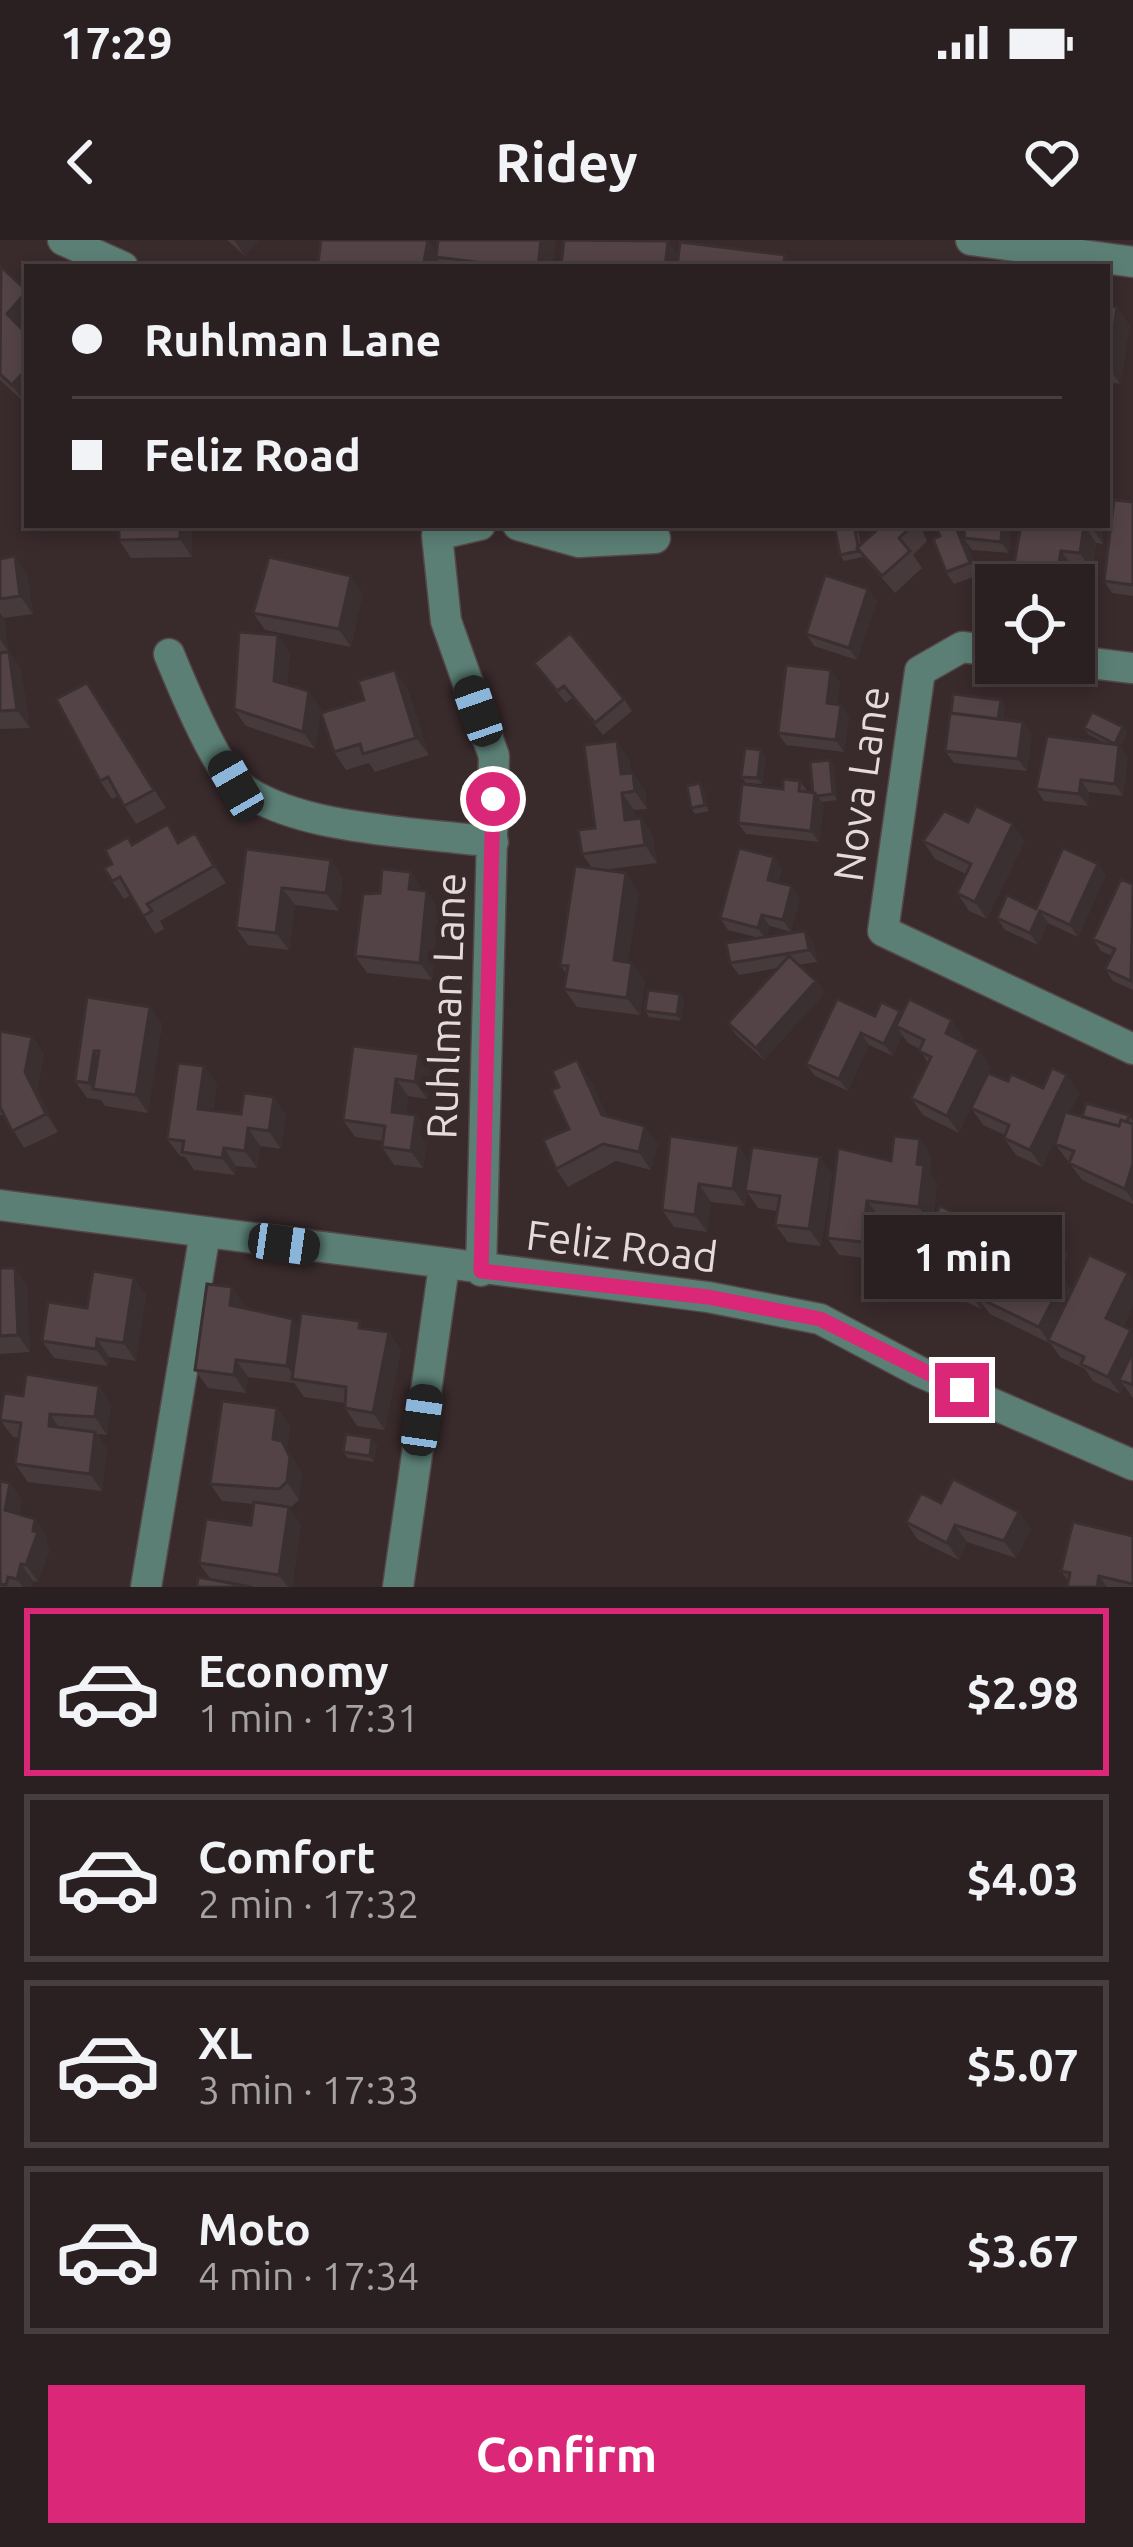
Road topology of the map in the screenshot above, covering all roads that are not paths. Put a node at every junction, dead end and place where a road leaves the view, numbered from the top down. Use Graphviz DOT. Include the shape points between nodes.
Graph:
graph roads {
  1 [pos="63,240"];
  2 [pos="971,240"];
  3 [pos="1133,262"];
  4 [pos="116,264"];
  5 [pos="468,528"];
  6 [pos="529,528"];
  7 [pos="655,538"];
  8 [pos="975,649"];
  9 [pos="169,655"];
  10 [pos="1095,663"];
  11 [pos="1133,668"];
  12 [pos="493,842"];
  13 [pos="1133,1049"];
  14 [pos="0,1205"];
  15 [pos="205,1233"];
  16 [pos="444,1266"];
  17 [pos="481,1271"];
  18 [pos="1133,1465"];
  19 [pos="146,1587"];
  20 [pos="398,1587"];
  1 -- 4 [label="street"];
  2 -- 3 [label="street"];
  5 -- 12 [label="street, Ruhlman Lane" via="437,536 446,621 494,756"];
  6 -- 7 [label="street" via="579,542"];
  8 -- 13 [label="street, Nova Lane" via="962,647 920,671 883,931"];
  9 -- 12 [label="street" via="236,785 302,815"];
  10 -- 11 [label="street"];
  12 -- 17 [label="street, Ruhlman Lane"];
  14 -- 15 [label="street, Feliz Road"];
  15 -- 16 [label="street, Feliz Road"];
  15 -- 19 [label="street"];
  16 -- 17 [label="street, Feliz Road"];
  16 -- 20 [label="street"];
  17 -- 18 [label="street, Feliz Road" via="708,1297 820,1319"];
}
